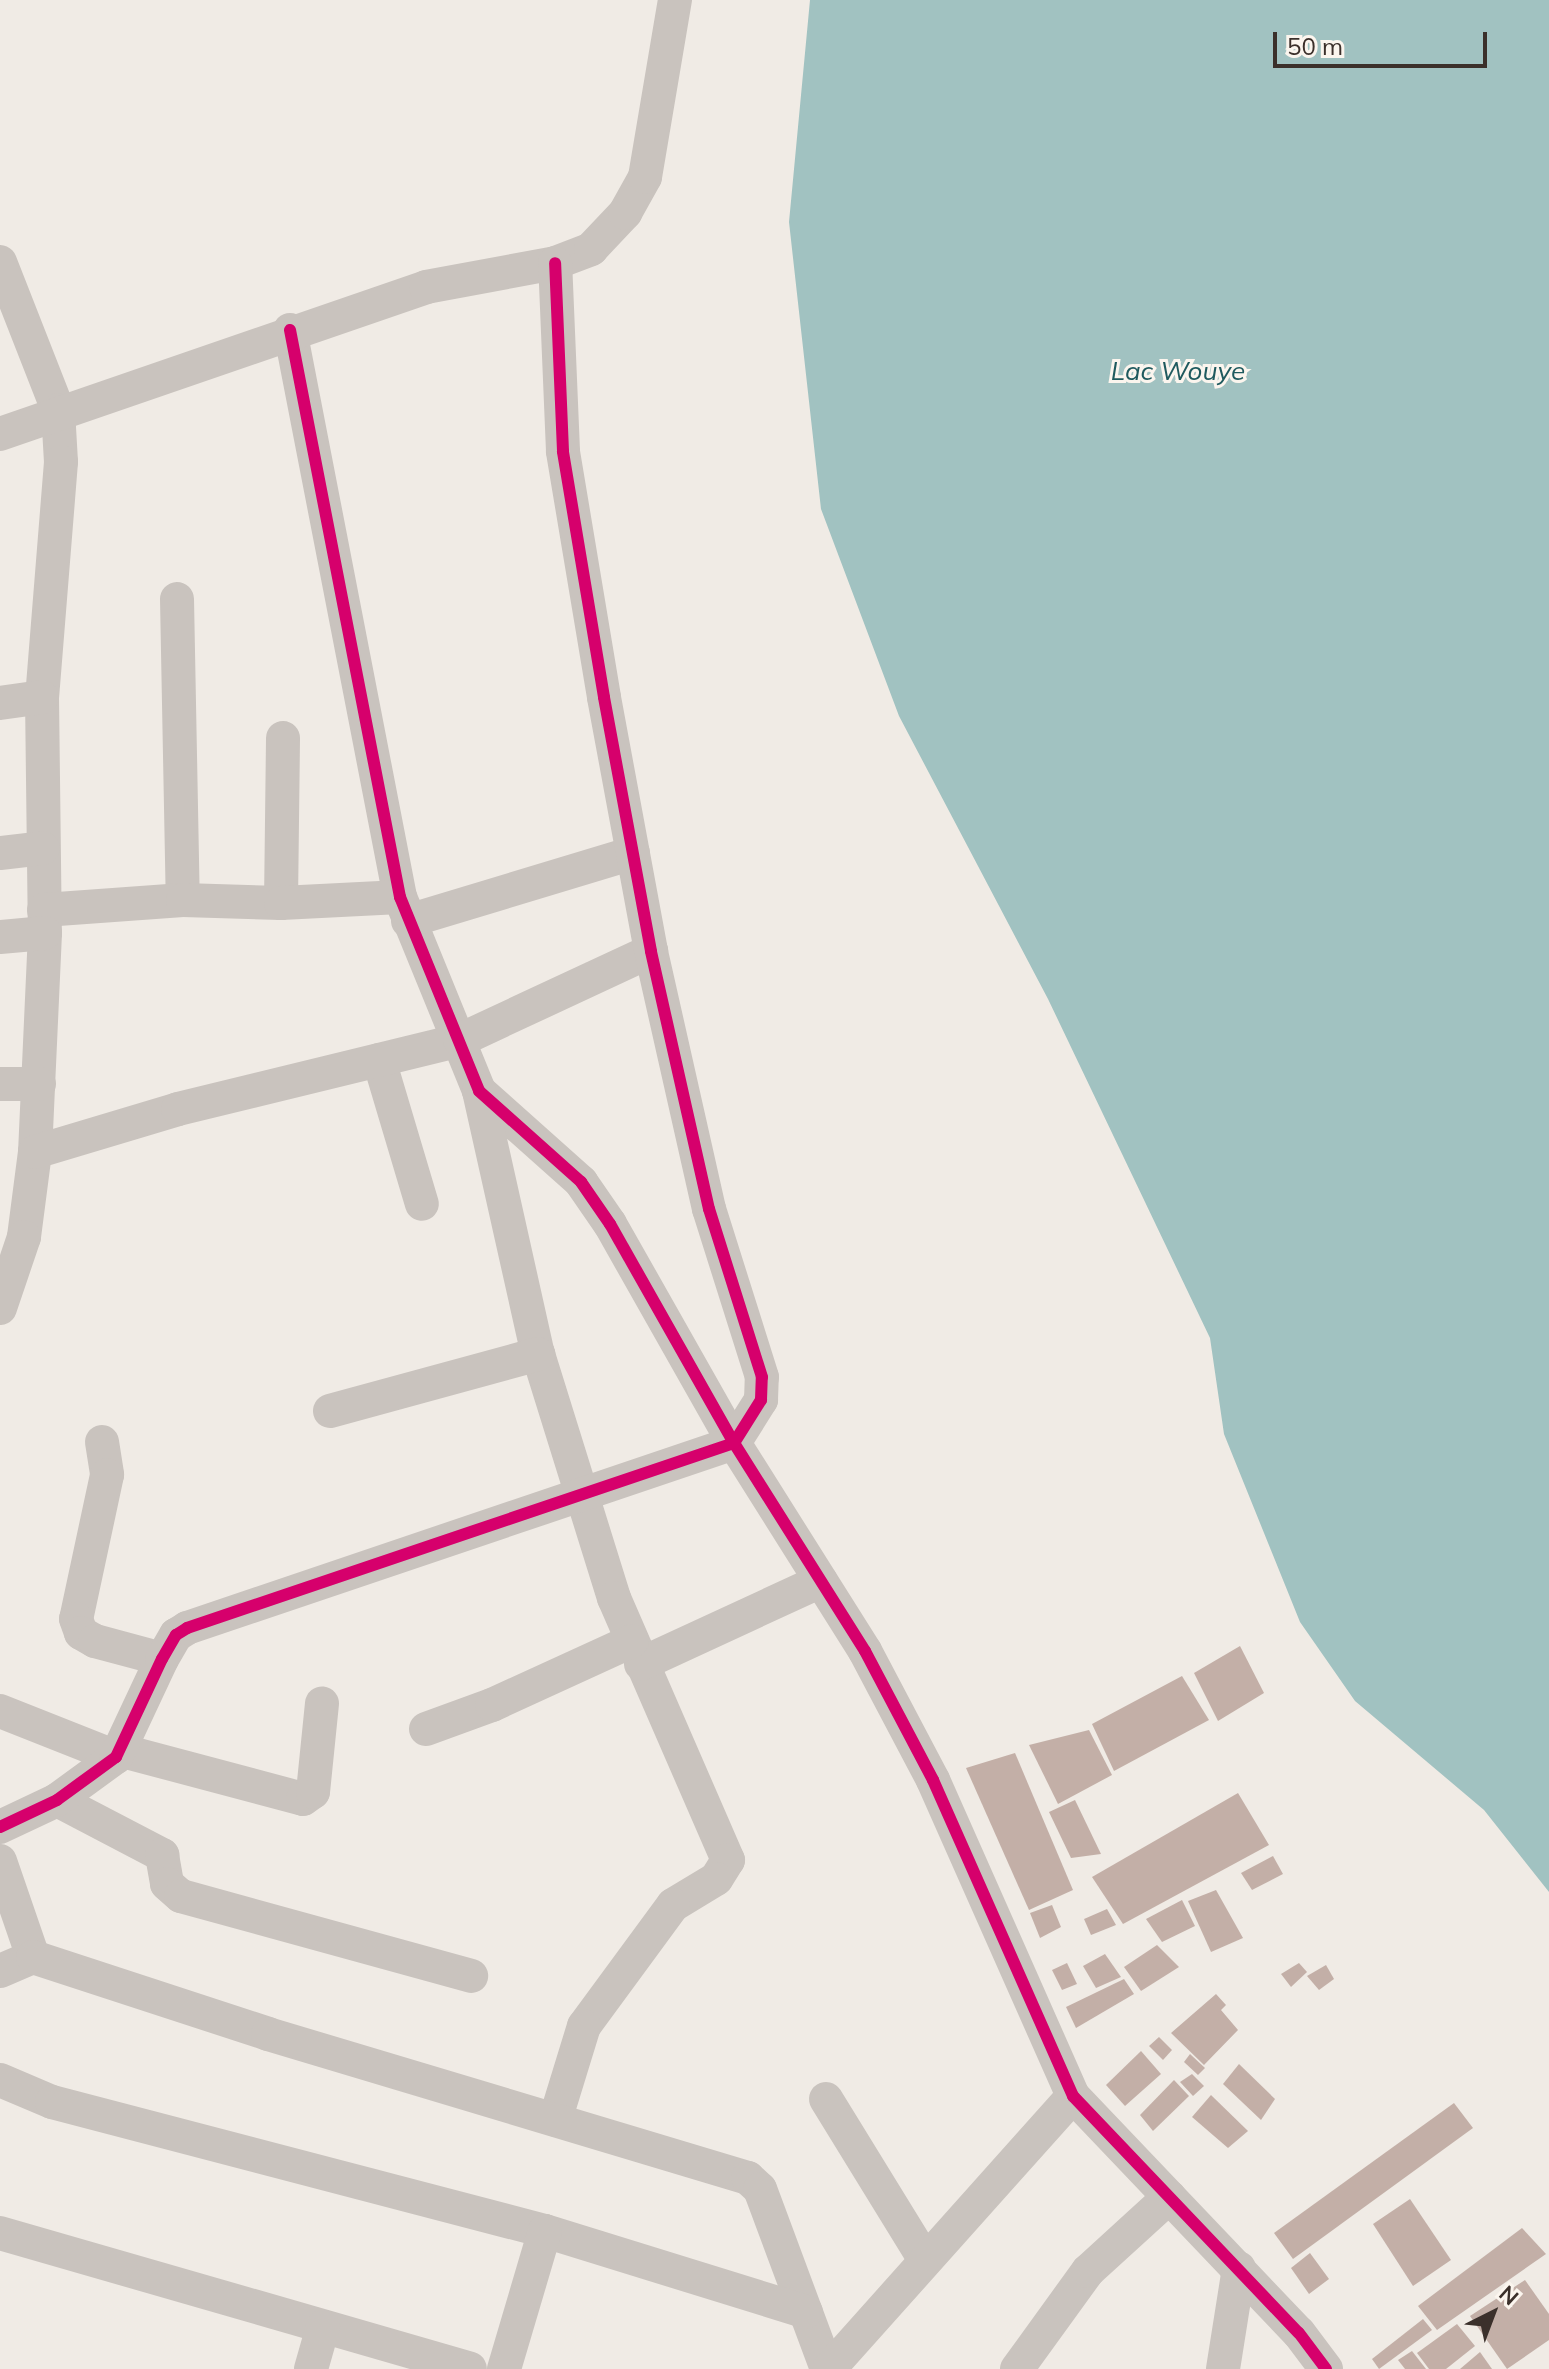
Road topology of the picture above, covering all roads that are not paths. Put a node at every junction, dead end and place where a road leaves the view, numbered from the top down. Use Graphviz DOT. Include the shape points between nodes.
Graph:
graph roads {
  1 [pos="675,0"];
  2 [pos="555,263"];
  3 [pos="2,275"];
  4 [pos="290,330"];
  5 [pos="58,410"];
  6 [pos="0,434"];
  7 [pos="177,599"];
  8 [pos="42,697"];
  9 [pos="0,703"];
  10 [pos="283,738"];
  11 [pos="43,848"];
  12 [pos="0,853"];
  13 [pos="633,853"];
  14 [pos="183,900"];
  15 [pos="281,903"];
  16 [pos="404,909"];
  17 [pos="45,921"];
  18 [pos="0,937"];
  19 [pos="651,951"];
  20 [pos="460,1040"];
  21 [pos="379,1060"];
  22 [pos="0,1084"];
  23 [pos="39,1084"];
  24 [pos="479,1091"];
  25 [pos="35,1152"];
  26 [pos="422,1204"];
  27 [pos="12,1236"];
  28 [pos="0,1308"];
  29 [pos="538,1354"];
  30 [pos="330,1411"];
  31 [pos="102,1442"];
  32 [pos="734,1443"];
  33 [pos="581,1496"];
  34 [pos="821,1581"];
  35 [pos="636,1652"];
  36 [pos="162,1659"];
  37 [pos="322,1703"];
  38 [pos="0,1711"];
  39 [pos="426,1729"];
  40 [pos="118,1754"];
  41 [pos="57,1800"];
  42 [pos="0,1827"];
  43 [pos="0,1861"];
  44 [pos="33,1957"];
  45 [pos="0,1971"];
  46 [pos="471,1976"];
  47 [pos="0,2080"];
  48 [pos="1073,2096"];
  49 [pos="826,2099"];
  50 [pos="555,2120"];
  51 [pos="1169,2197"];
  52 [pos="545,2231"];
  53 [pos="0,2233"];
  54 [pos="924,2258"];
  55 [pos="1239,2268"];
  56 [pos="806,2312"];
  57 [pos="323,2327"];
  58 [pos="311,2369"];
  59 [pos="470,2369"];
  60 [pos="504,2369"];
  61 [pos="828,2369"];
  62 [pos="1017,2369"];
  63 [pos="1223,2369"];
  64 [pos="1326,2369"];
  1 -- 2 [label="street" via="661,101 637,196 591,249"];
  2 -- 4 [label="street" via="426,287"];
  2 -- 13 [label="street" via="563,451"];
  3 -- 5 [label="street"];
  4 -- 5 [label="street"];
  4 -- 16 [label="street"];
  5 -- 6 [label="street"];
  5 -- 8 [label="street" via="59,509"];
  7 -- 14 [label="street"];
  8 -- 9 [label="street"];
  8 -- 11 [label="street"];
  10 -- 15 [label="street"];
  11 -- 12 [label="street"];
  11 -- 17 [label="street"];
  13 -- 16 [label="street"];
  13 -- 19 [label="street"];
  14 -- 15 [label="street"];
  14 -- 17 [label="street"];
  15 -- 16 [label="street"];
  16 -- 20 [label="street"];
  17 -- 18 [label="street"];
  17 -- 23 [label="street"];
  19 -- 20 [label="street"];
  19 -- 32 [label="street" via="709,1209 762,1377 761,1400"];
  20 -- 21 [label="street"];
  20 -- 24 [label="street"];
  21 -- 25 [label="street" via="178,1109"];
  21 -- 26 [label="street"];
  22 -- 23 [label="street"];
  23 -- 25 [label="street"];
  24 -- 29 [label="street"];
  24 -- 32 [label="street" via="581,1182"];
  25 -- 27 [label="street"];
  27 -- 28 [label="street"];
  29 -- 30 [label="street"];
  29 -- 33 [label="street"];
  31 -- 36 [label="street" via="107,1475 76,1619 81,1633 95,1641"];
  32 -- 33 [label="street"];
  32 -- 34 [label="street"];
  33 -- 35 [label="street"];
  33 -- 36 [label="street" via="187,1628 176,1635"];
  34 -- 35 [label="street"];
  34 -- 48 [label="street" via="933,1780"];
  35 -- 39 [label="street"];
  35 -- 50 [label="street" via="728,1860 716,1879 673,1905 584,2026"];
  36 -- 40 [label="street"];
  37 -- 40 [label="street" via="313,1792 303,1799"];
  38 -- 40 [label="street"];
  40 -- 41 [label="street"];
  41 -- 42 [label="street"];
  41 -- 46 [label="street" via="162,1855 167,1884 181,1896"];
  43 -- 44 [label="street"];
  44 -- 45 [label="street"];
  44 -- 50 [label="street"];
  47 -- 52 [label="street" via="52,2102"];
  48 -- 51 [label="street"];
  48 -- 54 [label="street"];
  49 -- 54 [label="street"];
  50 -- 56 [label="street" via="755,2182"];
  51 -- 55 [label="street"];
  51 -- 62 [label="street" via="1088,2271"];
  52 -- 56 [label="street"];
  52 -- 60 [label="street"];
  53 -- 57 [label="street"];
  54 -- 61 [label="street"];
  55 -- 63 [label="street"];
  55 -- 64 [label="street"];
  56 -- 61 [label="street"];
  57 -- 58 [label="street"];
  57 -- 59 [label="street"];
}
